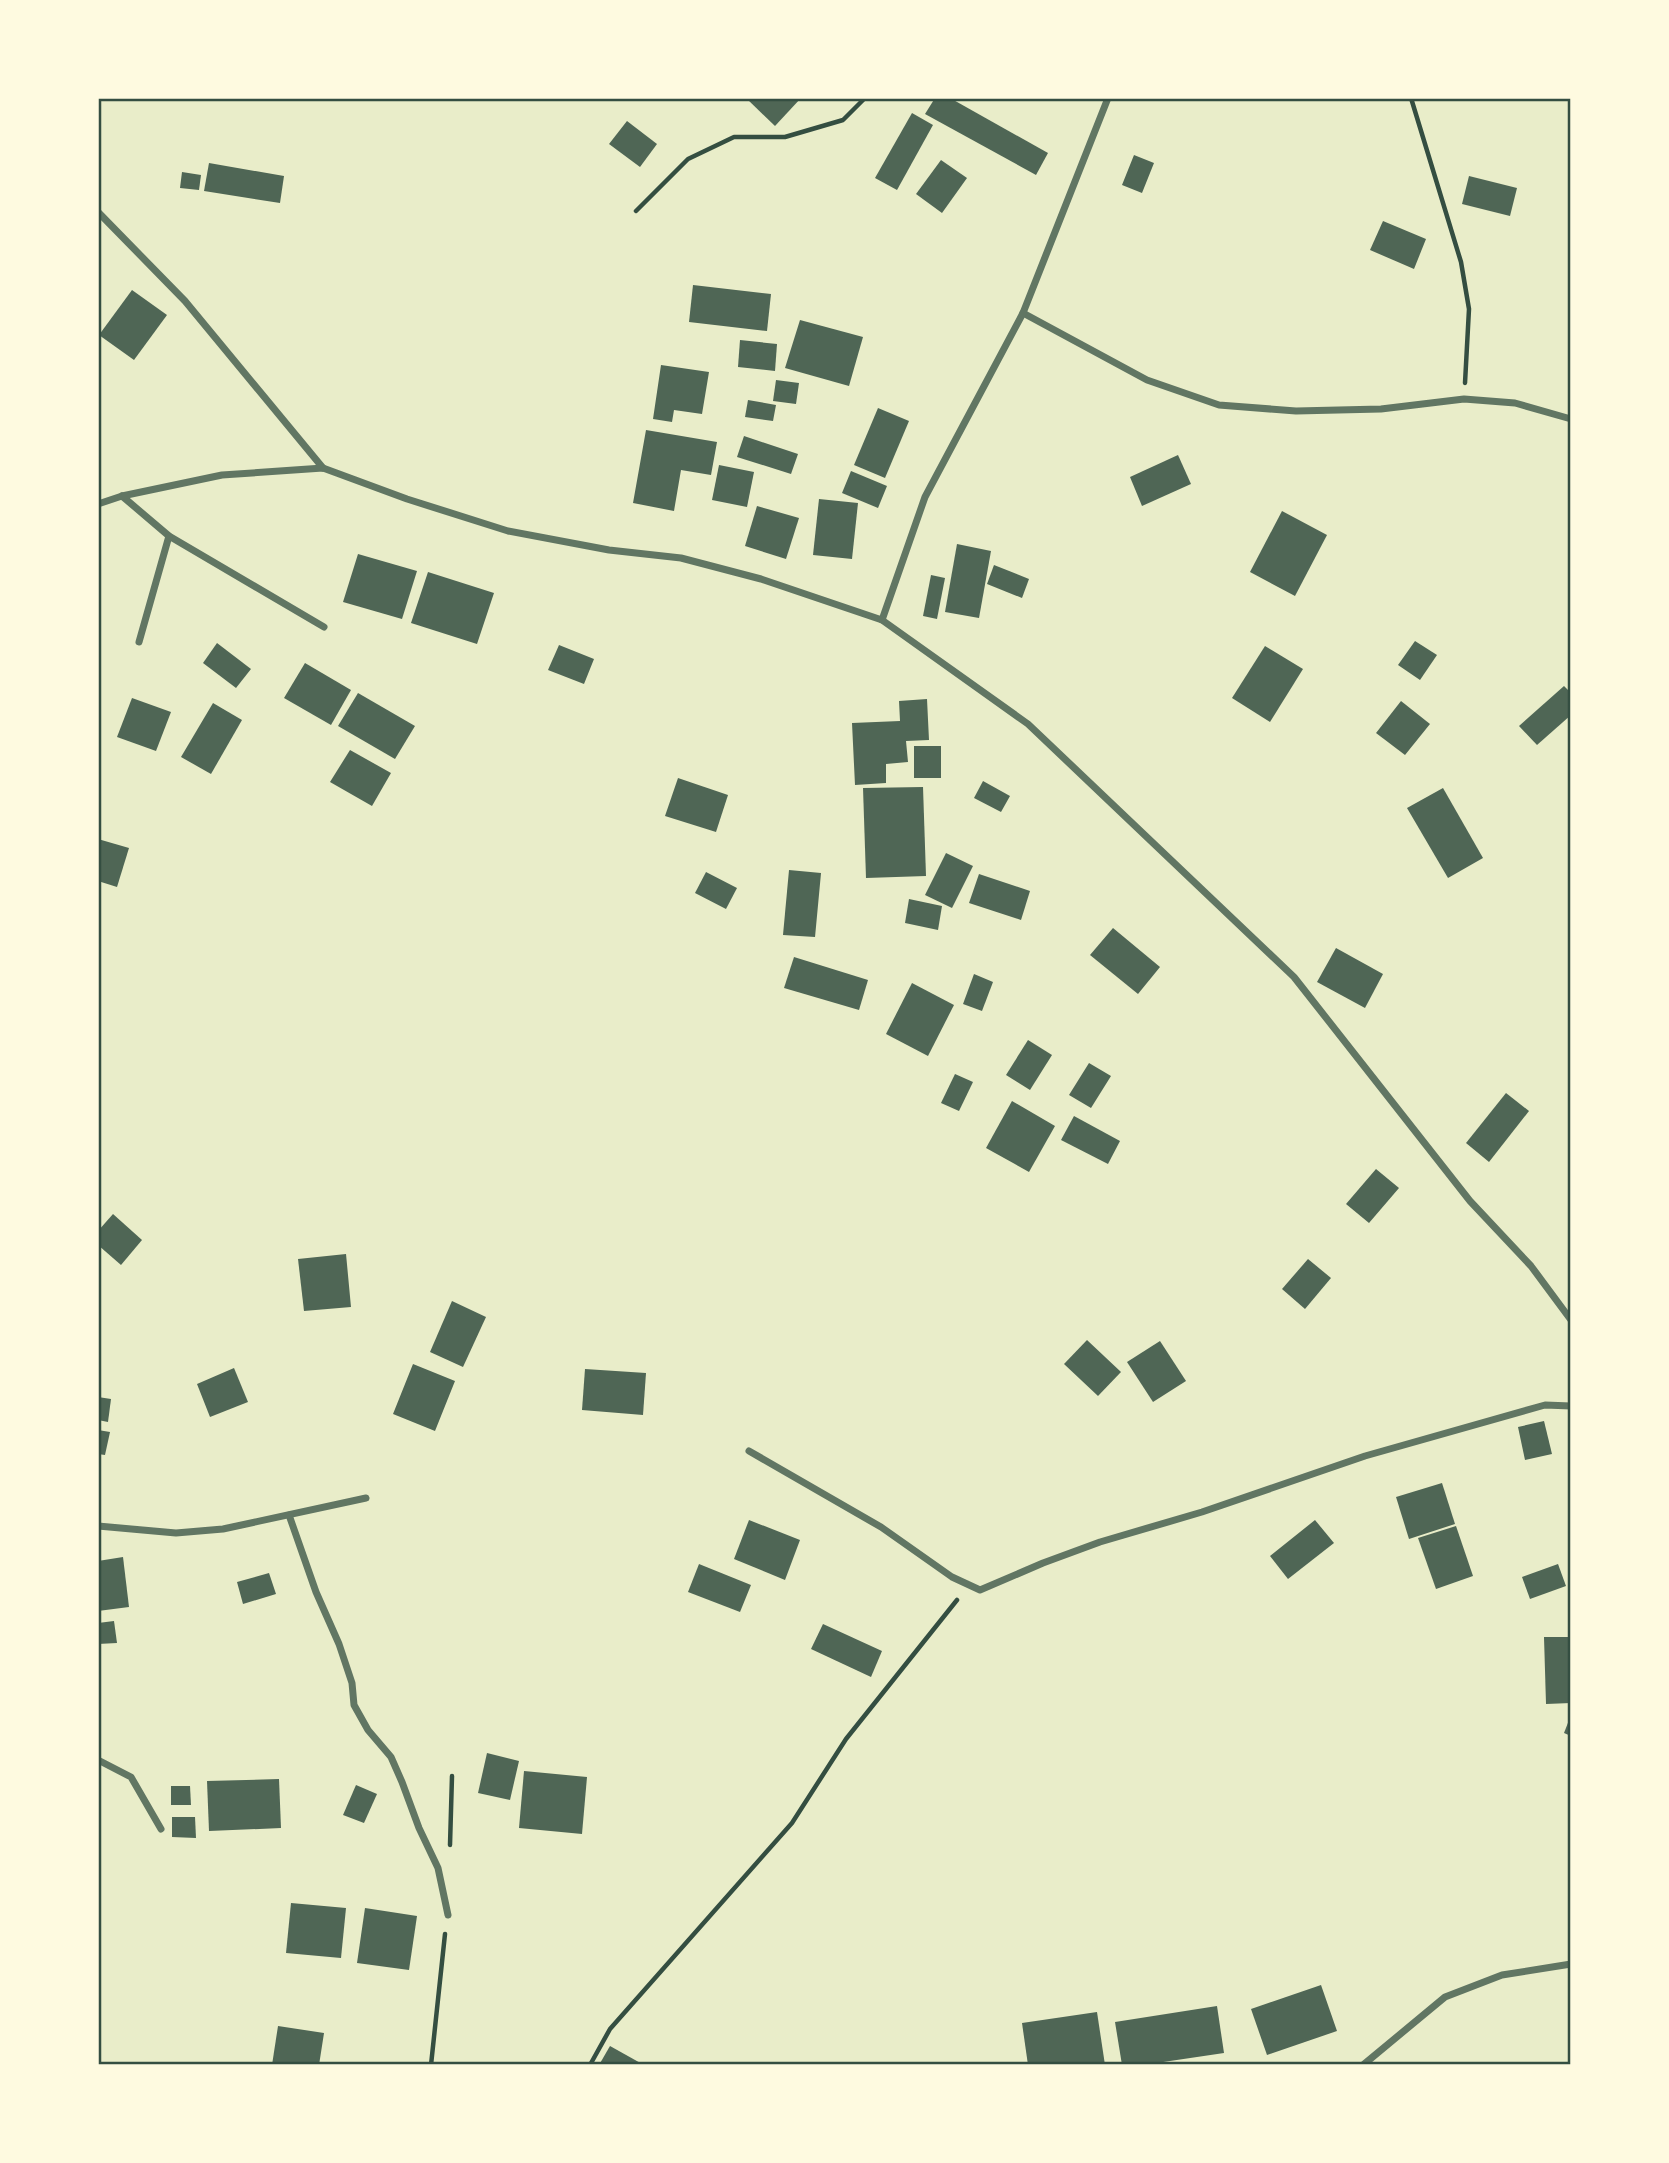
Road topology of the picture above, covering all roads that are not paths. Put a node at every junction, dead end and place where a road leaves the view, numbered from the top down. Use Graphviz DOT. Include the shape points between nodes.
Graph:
graph roads {
  1 [pos="1108,98"];
  2 [pos="98,212"];
  3 [pos="1023,313"];
  4 [pos="1571,419"];
  5 [pos="323,468"];
  6 [pos="122,496"];
  7 [pos="98,504"];
  8 [pos="169,536"];
  9 [pos="882,621"];
  10 [pos="324,626"];
  11 [pos="139,642"];
  12 [pos="1571,1320"];
  13 [pos="1571,1406"];
  14 [pos="749,1451"];
  15 [pos="366,1498"];
  16 [pos="289,1515"];
  17 [pos="98,1526"];
  18 [pos="98,1760"];
  19 [pos="162,1829"];
  20 [pos="447,1915"];
  21 [pos="1571,1964"];
  22 [pos="1363,2065"];
  1 -- 3 [label="street"];
  2 -- 5 [label="street" via="185,301"];
  3 -- 4 [label="street" via="1147,380 1219,405 1296,411 1381,409 1464,400 1515,403"];
  3 -- 9 [label="street" via="925,497"];
  5 -- 6 [label="street" via="222,475"];
  5 -- 9 [label="street" via="508,531 681,558 761,579"];
  6 -- 7 [label="street"];
  6 -- 8 [label="street"];
  8 -- 10 [label="street"];
  8 -- 11 [label="street"];
  9 -- 12 [label="street" via="1028,724 1294,977 1470,1201 1531,1266"];
  13 -- 14 [label="street" via="1545,1405 1365,1456 1100,1542 980,1590"];
  15 -- 16 [label="street"];
  16 -- 17 [label="street" via="176,1533"];
  16 -- 20 [label="street" via="339,1644 354,1705 391,1757 438,1868"];
  18 -- 19 [label="street" via="131,1777"];
  21 -- 22 [label="street" via="1502,1975 1445,1997"];
}
